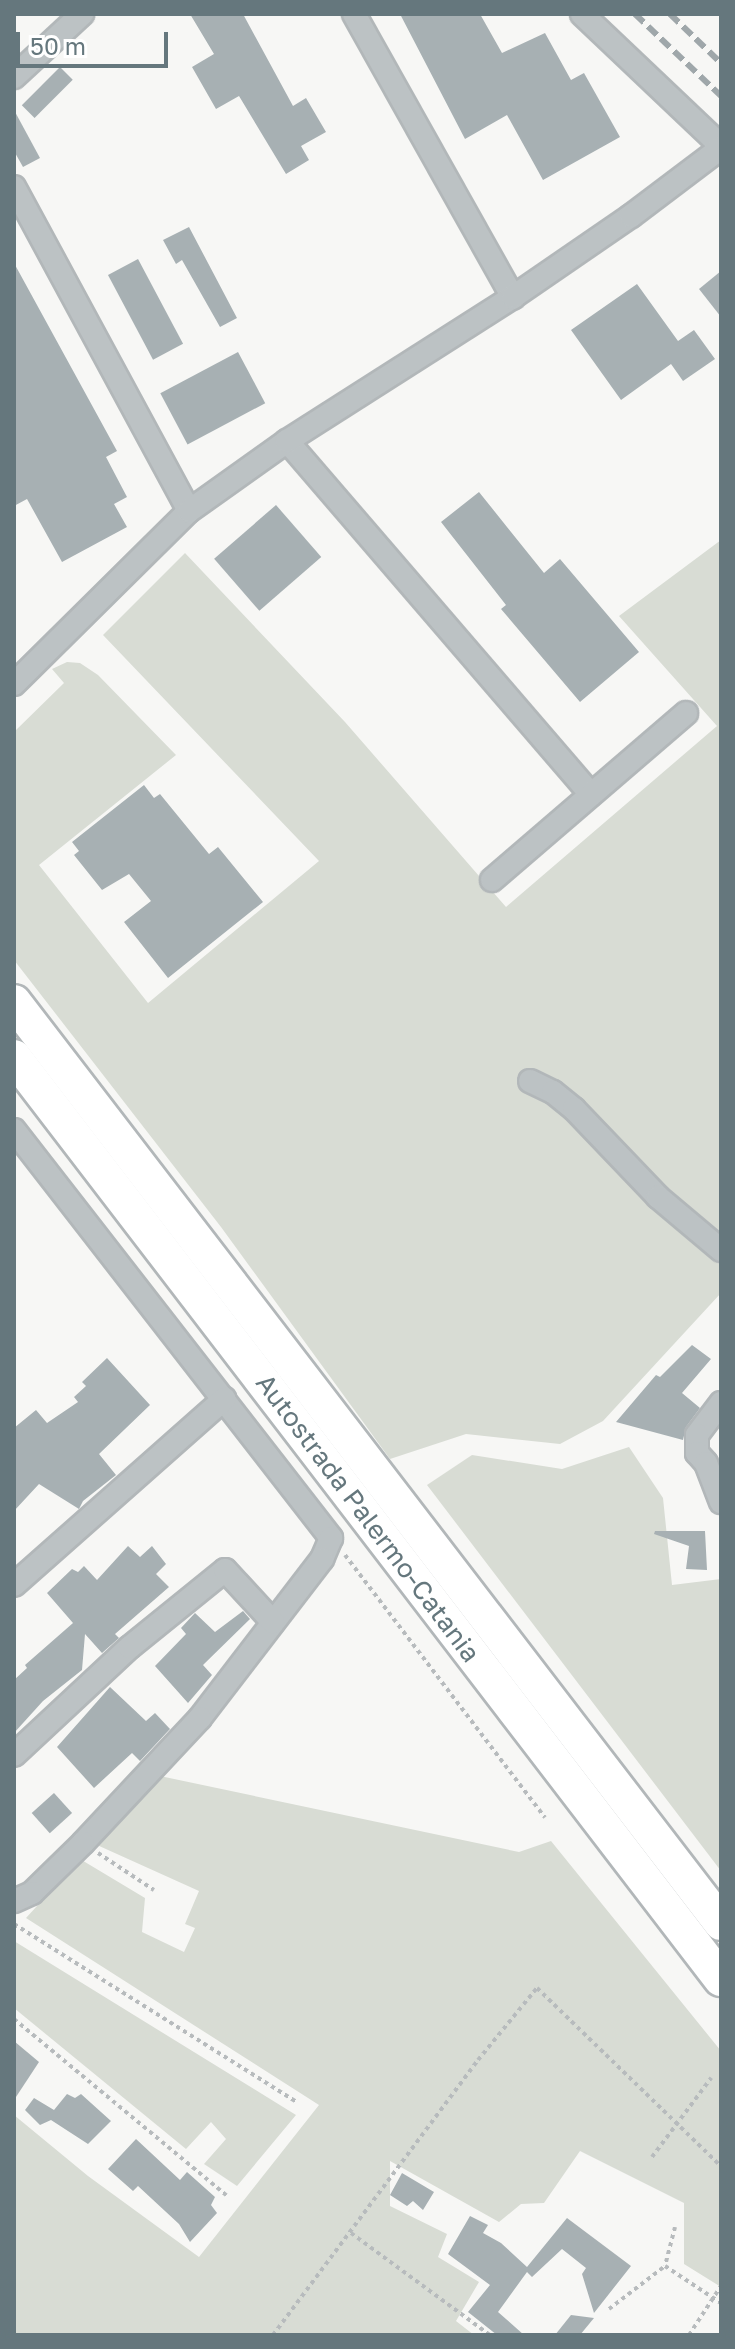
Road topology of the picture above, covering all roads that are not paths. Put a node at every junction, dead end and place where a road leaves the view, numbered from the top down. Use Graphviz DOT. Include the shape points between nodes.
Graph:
graph roads {
  1 [pos="82,14"];
  2 [pos="354,14"];
  3 [pos="582,14"];
  4 [pos="14,77"];
  5 [pos="721,147"];
  6 [pos="14,187"];
  7 [pos="513,297"];
  8 [pos="287,441"];
  9 [pos="189,511"];
  10 [pos="14,684"];
  11 [pos="686,713"];
  12 [pos="591,794"];
  13 [pos="492,880"];
  14 [pos="14,1002"];
  15 [pos="14,1057"];
  16 [pos="530,1081"];
  17 [pos="14,1130"];
  18 [pos="721,1250"];
  19 [pos="224,1399"];
  20 [pos="721,1403"];
  21 [pos="721,1502"];
  22 [pos="14,1585"];
  23 [pos="273,1622"];
  24 [pos="14,1755"];
  25 [pos="14,1901"];
  26 [pos="721,1923"];
  27 [pos="721,1979"];
  1 -- 4 [label="street"];
  2 -- 7 [label="street"];
  3 -- 5 [label="street"];
  5 -- 7 [label="street"];
  6 -- 9 [label="street"];
  7 -- 8 [label="street"];
  8 -- 9 [label="street"];
  8 -- 12 [label="street"];
  9 -- 10 [label="street"];
  11 -- 12 [label="street"];
  12 -- 13 [label="street"];
  14 -- 26 [label="highway, Autostrada Palermo-Catania"];
  15 -- 27 [label="highway, Autostrada Palermo-Catania"];
  16 -- 18 [label="street" via="574,1109 658,1197"];
  17 -- 19 [label="street"];
  19 -- 22 [label="street"];
  19 -- 23 [label="street" via="331,1538 322,1559"];
  20 -- 21 [label="street" via="697,1435 697,1453"];
  23 -- 24 [label="street" via="225,1570 189,1595"];
  23 -- 25 [label="street" via="200,1718 83,1843 32,1893"];
}
